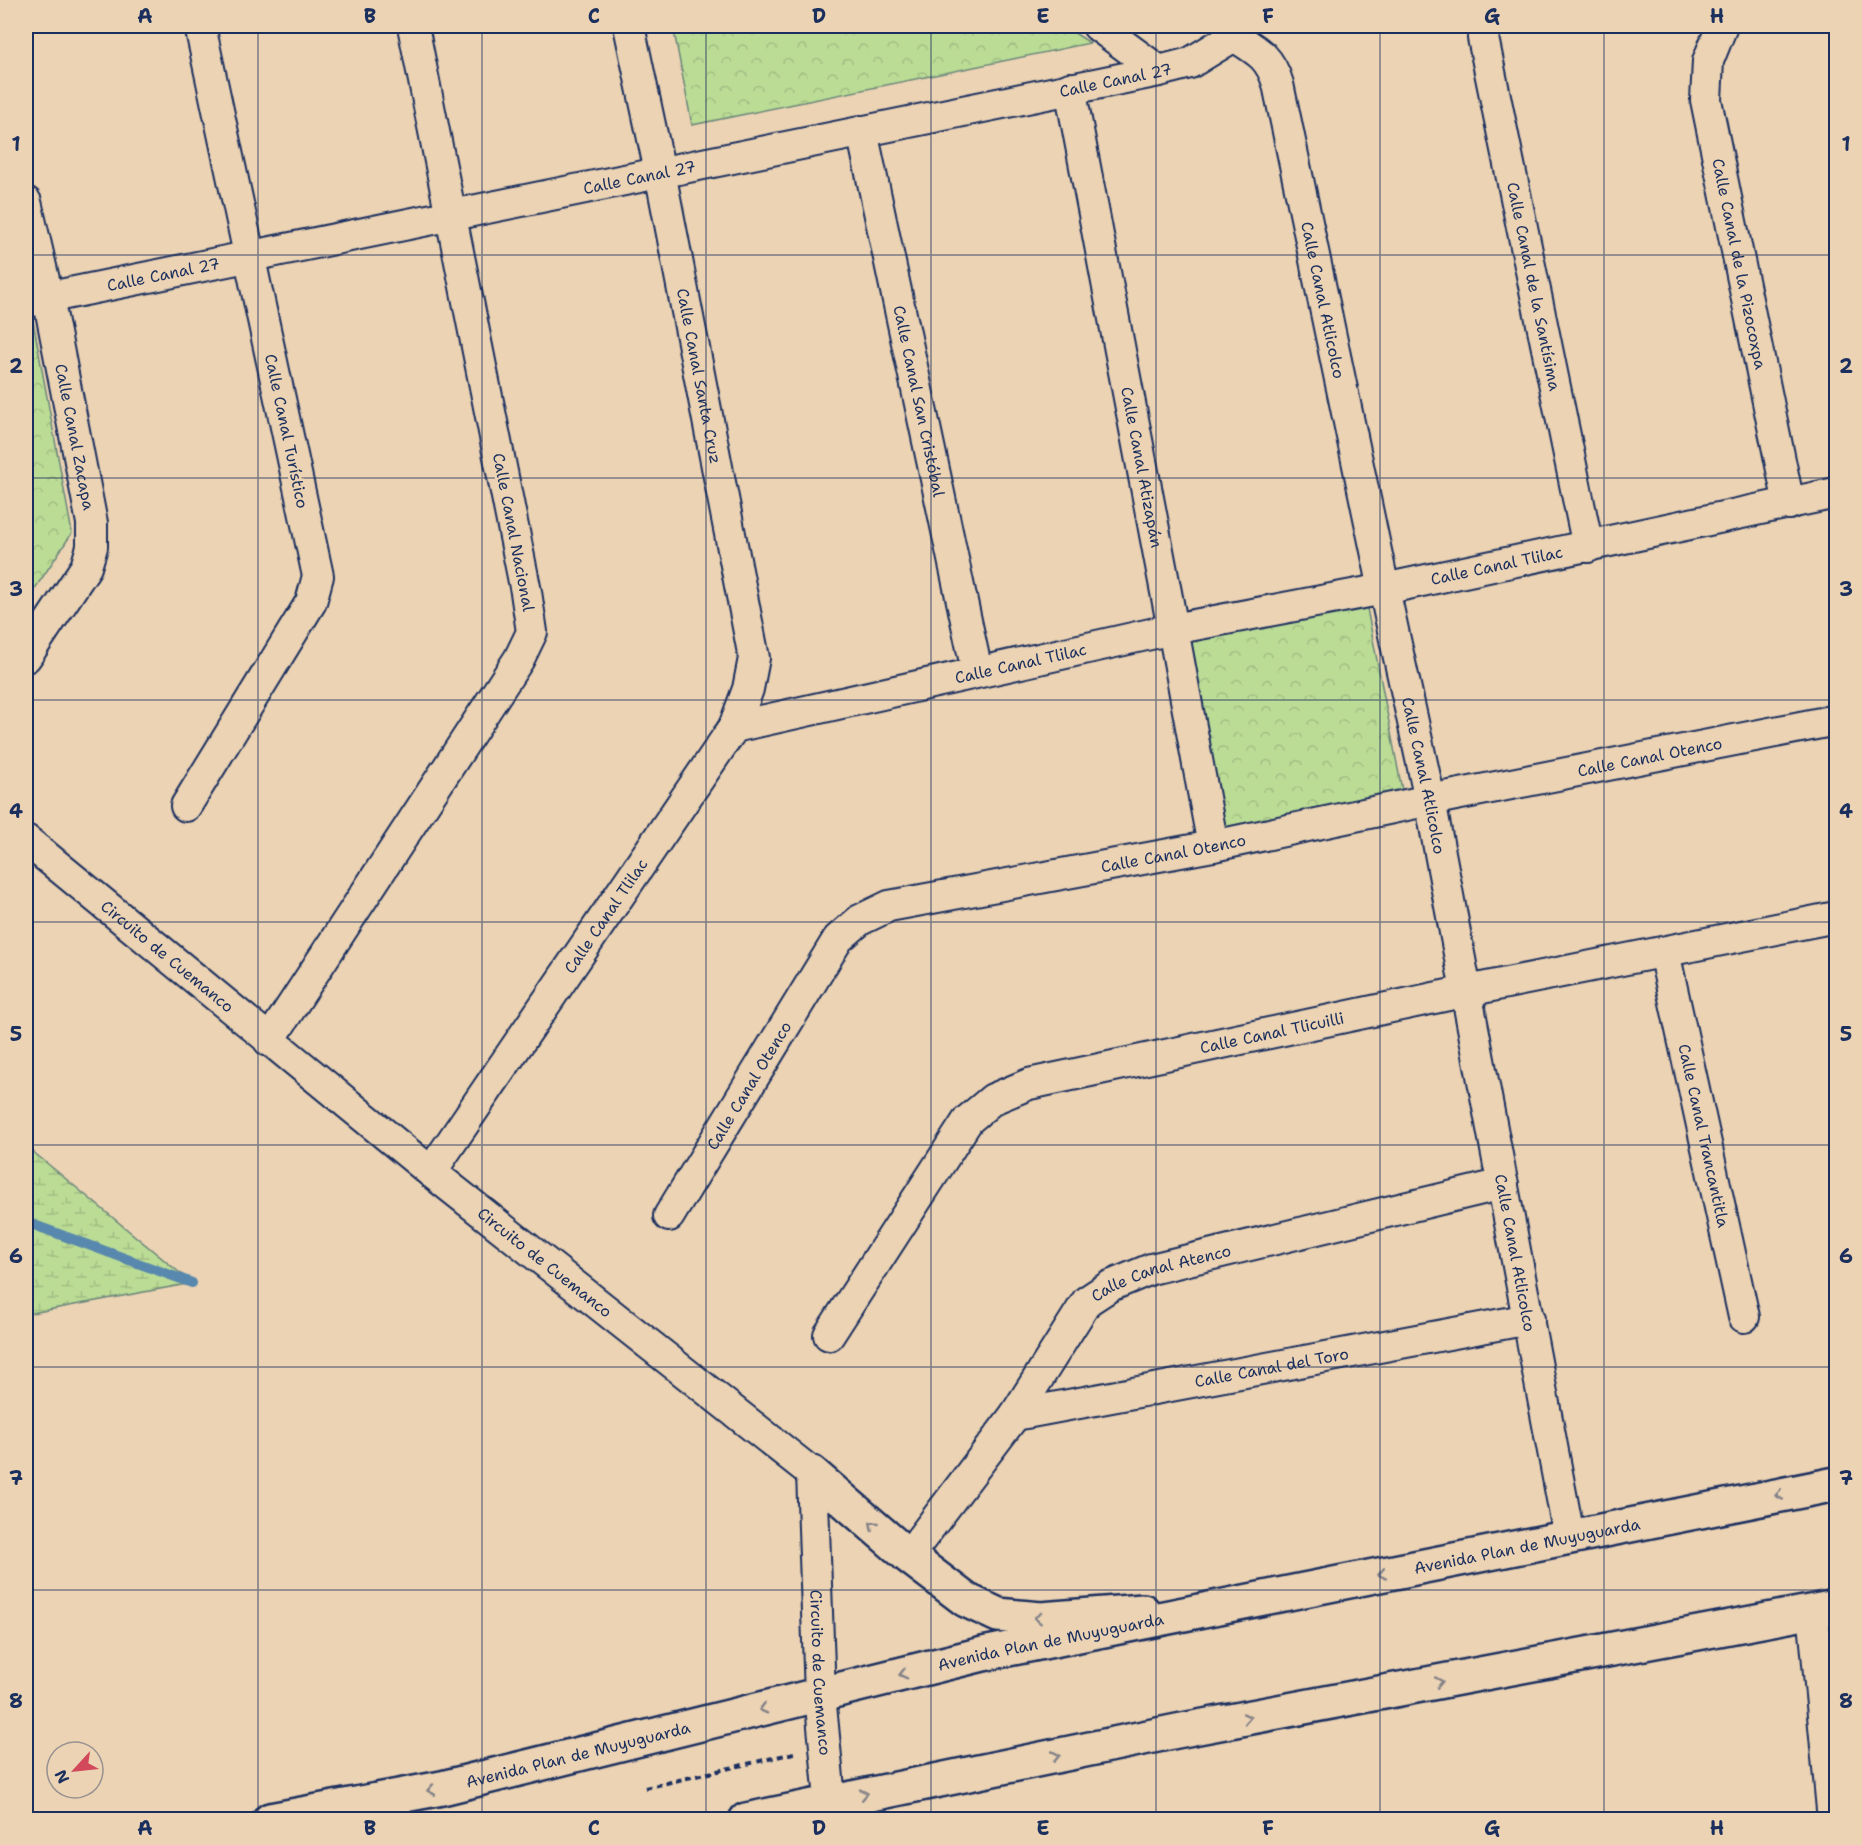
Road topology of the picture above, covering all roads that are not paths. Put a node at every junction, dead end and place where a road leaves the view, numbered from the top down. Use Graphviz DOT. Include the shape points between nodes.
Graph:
graph roads {
  1 [pos="200,26"];
  2 [pos="413,26"];
  3 [pos="629,26"];
  4 [pos="1098,26"];
  5 [pos="1486,26"];
  6 [pos="1722,26"];
  7 [pos="1236,31"];
  8 [pos="1159,71"];
  9 [pos="1070,88"];
  10 [pos="862,131"];
  11 [pos="660,172"];
  12 [pos="26,202"];
  13 [pos="451,216"];
  14 [pos="249,257"];
  15 [pos="37,300"];
  16 [pos="1836,494"];
  17 [pos="1789,504"];
  18 [pos="1588,548"];
  19 [pos="1384,590"];
  20 [pos="1173,629"];
  21 [pos="26,657"];
  22 [pos="976,672"];
  23 [pos="1836,720"];
  24 [pos="734,727"];
  25 [pos="1430,800"];
  26 [pos="186,806"];
  27 [pos="26,840"];
  28 [pos="1213,846"];
  29 [pos="1836,917"];
  30 [pos="1664,952"];
  31 [pos="1467,991"];
  32 [pos="269,1041"];
  33 [pos="431,1172"];
  34 [pos="1503,1184"];
  35 [pos="669,1216"];
  36 [pos="1744,1317"];
  37 [pos="1529,1319"];
  38 [pos="829,1335"];
  39 [pos="1015,1415"];
  40 [pos="812,1473"];
  41 [pos="1836,1484"];
  42 [pos="1569,1536"];
  43 [pos="908,1556"];
  44 [pos="1825,1609"];
  45 [pos="1201,1610"];
  46 [pos="820,1695"];
  47 [pos="832,1810"];
  48 [pos="270,1820"];
  49 [pos="746,1820"];
  50 [pos="1833,1820"];
  1 -- 14 [label="street, Calle Canal Turístico"];
  2 -- 13 [label="street, Calle Canal Nacional"];
  3 -- 11 [label="street, Calle Canal Santa Cruz"];
  4 -- 8 [label="street"];
  5 -- 18 [label="street, Calle Canal de la Santísima" via="1483,38"];
  6 -- 17 [label="street, Calle Canal de la Pizocoxpa" via="1708,61 1706,100"];
  7 -- 8 [label="street, Calle Canal 27" via="1190,63"];
  7 -- 19 [label="street, Calle Canal Atlicolco" via="1273,67 1278,84"];
  8 -- 9 [label="street, Calle Canal 27"];
  9 -- 10 [label="street, Calle Canal 27"];
  9 -- 20 [label="street, Calle Canal Atizapán"];
  10 -- 11 [label="street, Calle Canal 27"];
  10 -- 22 [label="street, Calle Canal San Cristóbal"];
  11 -- 13 [label="street, Calle Canal 27"];
  11 -- 24 [label="street, Calle Canal Santa Cruz" via="753,658 748,689"];
  12 -- 15 [label="street, Calle Canal Zacapa"];
  13 -- 14 [label="street, Calle Canal 27"];
  13 -- 32 [label="street, Calle Canal Nacional" via="532,632 519,659"];
  14 -- 15 [label="street, Calle Canal 27"];
  14 -- 26 [label="street, Calle Canal Turístico" via="318,576 312,602"];
  15 -- 21 [label="street, Calle Canal Zacapa" via="92,523 92,547 86,567"];
  16 -- 17 [label="street, Calle Canal Tlilac"];
  17 -- 18 [label="street, Calle Canal Tlilac"];
  18 -- 19 [label="street, Calle Canal Tlilac"];
  19 -- 20 [label="street, Calle Canal Tlilac"];
  19 -- 25 [label="street, Calle Canal Atlicolco"];
  20 -- 22 [label="street, Calle Canal Tlilac"];
  20 -- 28 [label="street, Calle Canal Atizapán"];
  22 -- 24 [label="street, Calle Canal Tlilac"];
  23 -- 25 [label="street, Calle Canal Otenco"];
  24 -- 33 [label="street, Calle Canal Tlilac"];
  25 -- 28 [label="street, Calle Canal Otenco"];
  25 -- 31 [label="street, Calle Canal Atlicolco"];
  27 -- 32 [label="street, Circuito de Cuemanco"];
  28 -- 35 [label="street, Calle Canal Otenco" via="889,906 860,920 838,939"];
  29 -- 30 [label="street, Calle Canal Tlicuilli"];
  30 -- 31 [label="street, Calle Canal Tlicuilli"];
  30 -- 36 [label="street, Calle Canal Trancantitla"];
  31 -- 34 [label="street, Calle Canal Atlicolco"];
  31 -- 38 [label="street, Calle Canal Tlicuilli" via="1029,1084 993,1099 968,1120"];
  32 -- 33 [label="street, Circuito de Cuemanco"];
  33 -- 40 [label="street, Circuito de Cuemanco"];
  34 -- 37 [label="street, Calle Canal Atlicolco"];
  34 -- 39 [label="street, Calle Canal Atenco" via="1151,1269 1110,1286 1087,1301"];
  37 -- 39 [label="street, Calle Canal del Toro"];
  37 -- 42 [label="street, Calle Canal Atlicolco"];
  39 -- 43 [label="street, Calle Canal Atenco"];
  43 -- 40 [label="main road, one-way"];
  40 -- 46 [label="street, Circuito de Cuemanco"];
  41 -- 42 [label="main road, Avenida Plan de Muyuguarda, one-way"];
  42 -- 45 [label="main road, Avenida Plan de Muyuguarda, one-way"];
  45 -- 43 [label="main road, one-way" via="1041,1620 999,1615 966,1600"];
  47 -- 44 [label="main road, one-way" via="1177,1731"];
  44 -- 50 [label="street"];
  45 -- 46 [label="main road, Avenida Plan de Muyuguarda, one-way" via="983,1654"];
  46 -- 47 [label="street, Circuito de Cuemanco"];
  46 -- 48 [label="main road, Avenida Plan de Muyuguarda, one-way" via="442,1788"];
  47 -- 49 [label="main road"];
}
